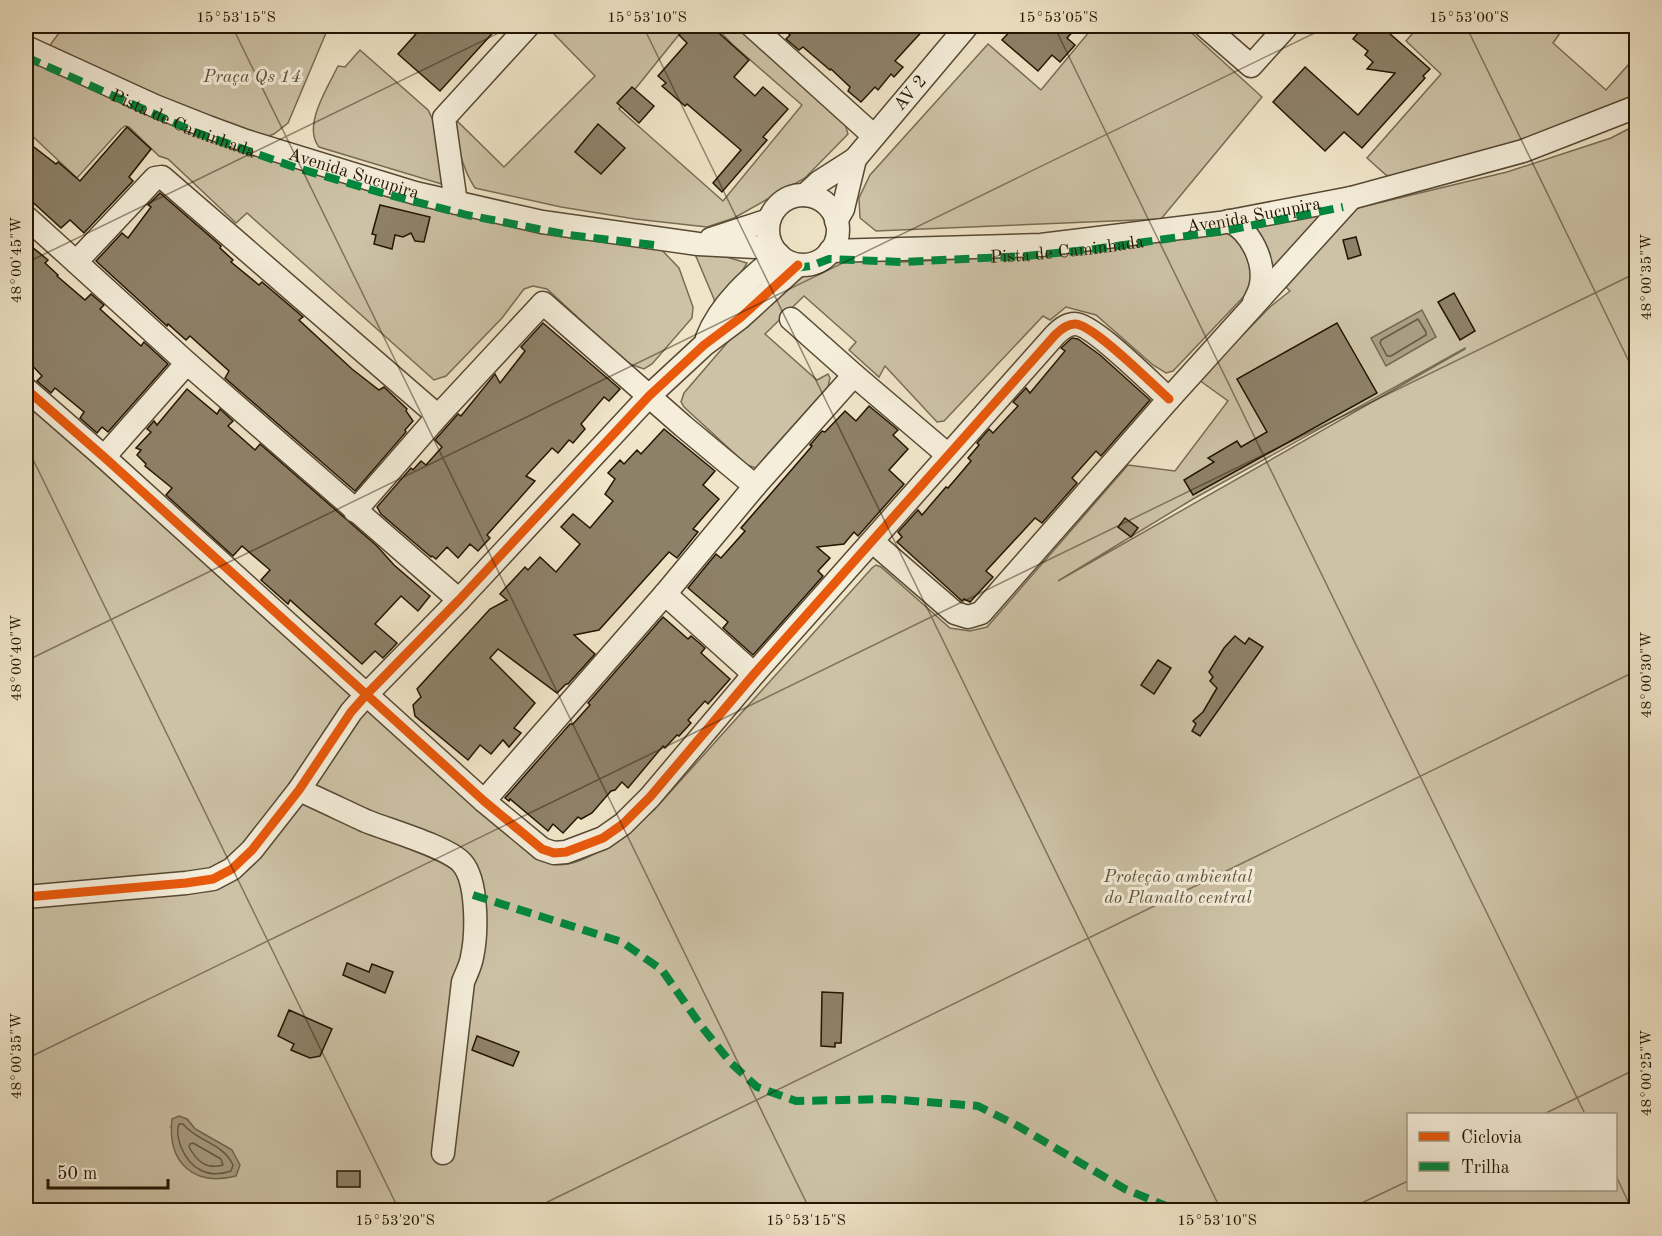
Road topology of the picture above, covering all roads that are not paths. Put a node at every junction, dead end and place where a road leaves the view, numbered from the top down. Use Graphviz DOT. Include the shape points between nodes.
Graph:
graph roads {
  1 [pos="528,26"];
  2 [pos="752,26"];
  3 [pos="1205,26"];
  4 [pos="1287,26"];
  5 [pos="957,29"];
  6 [pos="26,47"];
  7 [pos="26,57"];
  8 [pos="1636,107"];
  9 [pos="874,136"];
  10 [pos="855,159"];
  11 [pos="805,195"];
  12 [pos="456,203"];
  13 [pos="1347,203"];
  14 [pos="26,217"];
  15 [pos="769,220"];
  16 [pos="837,225"];
  17 [pos="1234,225"];
  18 [pos="698,244"];
  19 [pos="662,246"];
  20 [pos="831,251"];
  21 [pos="857,251"];
  22 [pos="785,259"];
  23 [pos="76,262"];
  24 [pos="1252,308"];
  25 [pos="791,319"];
  26 [pos="187,363"];
  27 [pos="854,375"];
  28 [pos="26,389"];
  29 [pos="649,396"];
  30 [pos="1169,399"];
  31 [pos="438,416"];
  32 [pos="948,455"];
  33 [pos="104,457"];
  34 [pos="755,486"];
  35 [pos="356,511"];
  36 [pos="873,542"];
  37 [pos="665,594"];
  38 [pos="459,600"];
  39 [pos="754,674"];
  40 [pos="366,695"];
  41 [pos="299,790"];
  42 [pos="484,801"];
  43 [pos="26,897"];
  44 [pos="443,1153"];
  1 -- 12 [label="street" via="444,118"];
  2 -- 9 [label="street"];
  3 -- 4 [label="street" via="1251,66"];
  5 -- 9 [label="street, AV 2"];
  6 -- 12 [label="street, Avenida Sucupira" via="246,141"];
  7 -- 19 [label="street, Pista de Caminhada" via="195,132 382,193 467,215"];
  8 -- 13 [label="street, Avenida Sucupira" via="1523,151"];
  9 -- 10 [label="street, AV 2"];
  10 -- 11 [label="street, AV 2"];
  10 -- 16 [label="street, AV 2"];
  11 -- 15 [label="street" via="783,201"];
  11 -- 16 [label="street" via="825,203"];
  12 -- 18 [label="street, Avenida Sucupira" via="542,222"];
  13 -- 17 [label="street, Avenida Sucupira"];
  13 -- 24 [label="street"];
  14 -- 23 [label="street"];
  15 -- 18 [label="street, Avenida Sucupira"];
  15 -- 22 [label="street" via="768,234"];
  16 -- 20 [label="street"];
  16 -- 21 [label="street"];
  17 -- 21 [label="street, Avenida Sucupira" via="1041,245"];
  17 -- 22 [label="street, Pista de Caminhada" via="1102,249 1038,255 902,262 829,260 811,266"];
  17 -- 24 [label="street" via="1252,242 1260,264 1262,283"];
  18 -- 22 [label="street, Avenida Sucupira"];
  20 -- 21 [label="street, Avenida Sucupira"];
  20 -- 22 [label="street" via="817,262"];
  22 -- 29 [label="street" via="758,271 727,305 704,345"];
  23 -- 26 [label="street"];
  23 -- 31 [label="street" via="155,178 162,177"];
  24 -- 30 [label="street"];
  25 -- 27 [label="street"];
  26 -- 33 [label="street"];
  26 -- 35 [label="street"];
  27 -- 32 [label="street"];
  27 -- 34 [label="street"];
  28 -- 33 [label="street"];
  29 -- 31 [label="street" via="542,303"];
  29 -- 34 [label="street"];
  29 -- 38 [label="street"];
  30 -- 32 [label="street" via="1091,329 1074,324 1065,326"];
  30 -- 36 [label="street" via="981,613 961,617"];
  31 -- 35 [label="street"];
  32 -- 36 [label="street"];
  33 -- 40 [label="street"];
  34 -- 37 [label="street"];
  35 -- 38 [label="street"];
  36 -- 39 [label="street"];
  37 -- 39 [label="street"];
  37 -- 42 [label="street"];
  38 -- 40 [label="street"];
  39 -- 42 [label="street" via="650,797 603,838 566,852 548,851"];
  40 -- 41 [label="street"];
  40 -- 42 [label="street"];
  41 -- 43 [label="street" via="252,850 232,870 213,879"];
  41 -- 44 [label="street" via="441,850 462,863 468,874 475,928 472,958 463,982"];
}
